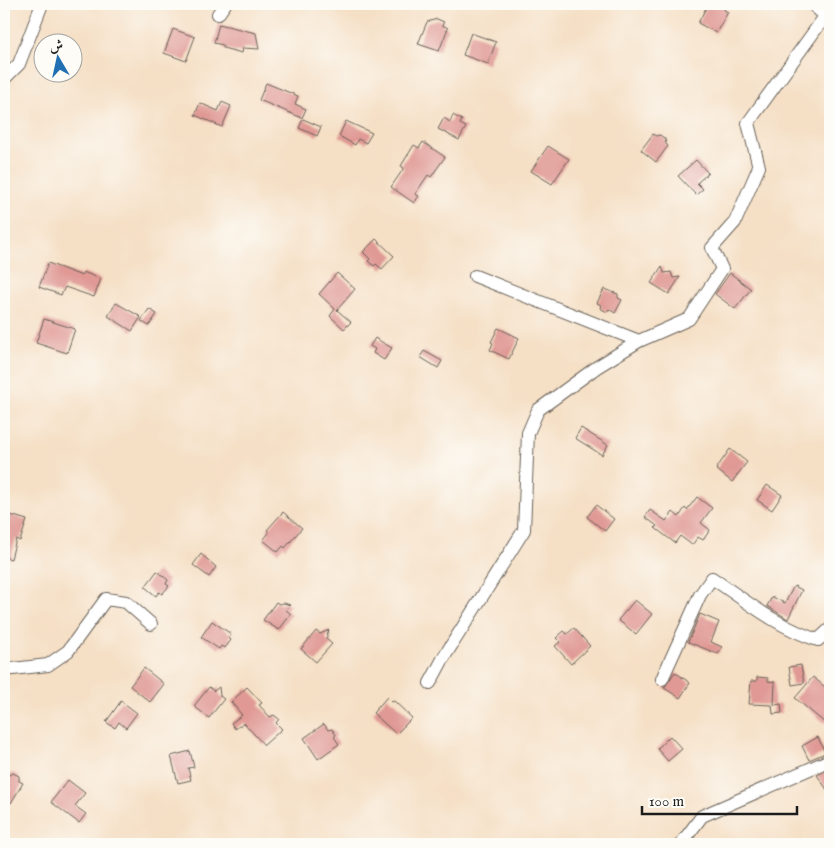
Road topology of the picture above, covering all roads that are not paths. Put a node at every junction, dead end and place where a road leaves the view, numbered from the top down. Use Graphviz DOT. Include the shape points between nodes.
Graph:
graph roads {
  1 [pos="42,4"];
  2 [pos="812,4"];
  3 [pos="828,18"];
  4 [pos="4,79"];
  5 [pos="475,276"];
  6 [pos="640,341"];
  7 [pos="151,624"];
  8 [pos="830,629"];
  9 [pos="4,670"];
  10 [pos="662,679"];
  11 [pos="430,683"];
  12 [pos="830,760"];
  13 [pos="680,844"];
  1 -- 4 [label="street" via="18,64"];
  2 -- 3 [label="street"];
  3 -- 6 [label="street" via="748,123 759,167 735,222 712,248 722,269 689,320"];
  5 -- 6 [label="street"];
  6 -- 11 [label="street" via="597,367 538,410 528,433 524,530"];
  7 -- 9 [label="street" via="126,602 106,599 68,651 48,665"];
  8 -- 10 [label="street" via="818,640 799,634 712,578 700,595"];
  12 -- 13 [label="street" via="702,816"];
}
